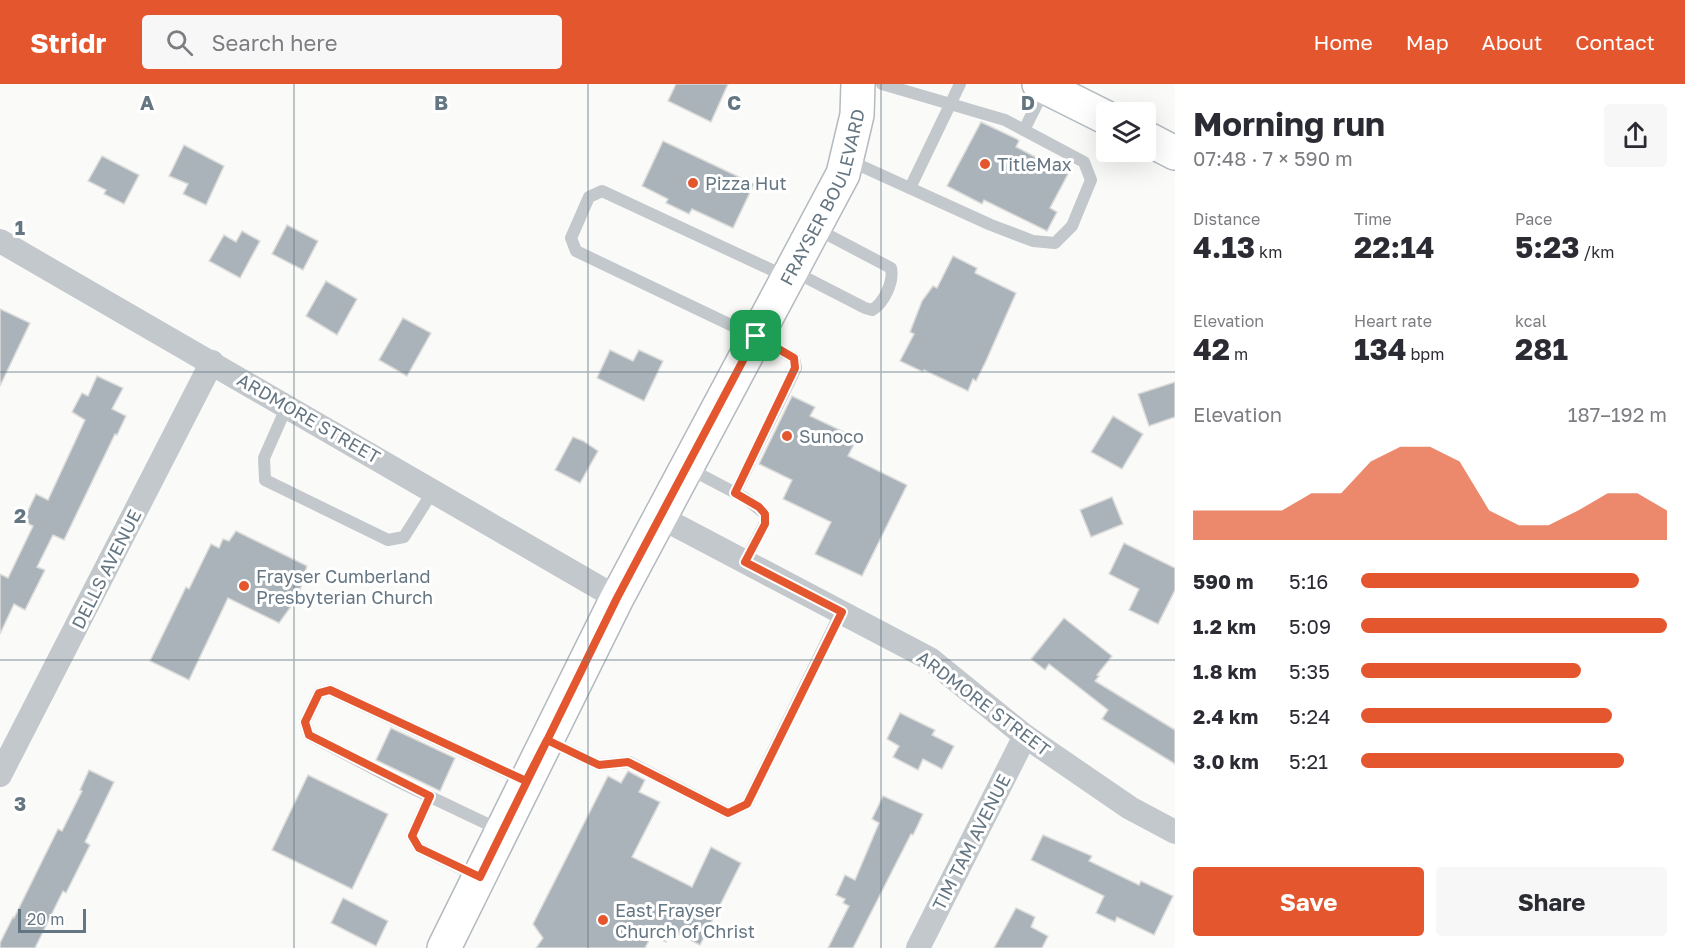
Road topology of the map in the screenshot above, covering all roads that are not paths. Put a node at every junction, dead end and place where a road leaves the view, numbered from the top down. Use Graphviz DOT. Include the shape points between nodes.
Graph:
graph roads {
  1 [pos="858,84"];
  2 [pos="882,84"];
  3 [pos="960,84"];
  4 [pos="1042,85"];
  5 [pos="950,104"];
  6 [pos="1096,112"];
  7 [pos="1024,130"];
  8 [pos="1156,143"];
  9 [pos="1175,153"];
  10 [pos="847,159"];
  11 [pos="910,188"];
  12 [pos="815,227"];
  13 [pos="0,241"];
  14 [pos="790,274"];
  15 [pos="756,336"];
  16 [pos="212,362"];
  17 [pos="287,406"];
  18 [pos="686,467"];
  19 [pos="433,491"];
  20 [pos="735,493"];
  21 [pos="660,517"];
  22 [pos="745,562"];
  23 [pos="617,598"];
  24 [pos="842,612"];
  25 [pos="1025,736"];
  26 [pos="547,740"];
  27 [pos="0,775"];
  28 [pos="526,781"];
  29 [pos="430,796"];
  30 [pos="502,831"];
  31 [pos="1175,832"];
  32 [pos="480,877"];
  33 [pos="444,948"];
  34 [pos="918,948"];
  1 -- 10 [label="main road, FRAYSER BOULEVARD" via="857,115"];
  2 -- 5 [label="lane"];
  3 -- 5 [label="lane"];
  4 -- 6 [label="main road"];
  4 -- 7 [label="lane"];
  5 -- 7 [label="lane" via="1005,120"];
  5 -- 11 [label="lane"];
  7 -- 11 [label="lane" via="1084,162 1091,180 1072,226 1055,243 1033,241"];
  8 -- 9 [label="main road"];
  10 -- 11 [label="lane"];
  10 -- 12 [label="main road, FRAYSER BOULEVARD"];
  12 -- 14 [label="main road, FRAYSER BOULEVARD"];
  12 -- 14 [label="lane" via="891,268 892,276 882,300 872,310"];
  13 -- 16 [label="street, ARDMORE STREET"];
  14 -- 15 [label="main road, FRAYSER BOULEVARD"];
  14 -- 15 [label="lane" via="602,191 589,196 571,238 576,251"];
  15 -- 18 [label="main road, FRAYSER BOULEVARD"];
  15 -- 20 [label="lane" via="794,358 795,368"];
  16 -- 17 [label="street, ARDMORE STREET"];
  16 -- 27 [label="street, DELLS AVENUE"];
  17 -- 19 [label="street, ARDMORE STREET"];
  17 -- 19 [label="lane" via="264,458 265,480 388,540 404,537"];
  18 -- 20 [label="lane"];
  18 -- 21 [label="main road, FRAYSER BOULEVARD"];
  19 -- 23 [label="street, ARDMORE STREET"];
  20 -- 22 [label="lane" via="765,514 765,524"];
  21 -- 22 [label="street, ARDMORE STREET"];
  21 -- 23 [label="main road, FRAYSER BOULEVARD"];
  22 -- 24 [label="street, ARDMORE STREET"];
  23 -- 26 [label="main road, FRAYSER BOULEVARD"];
  24 -- 25 [label="street, ARDMORE STREET" via="930,659"];
  24 -- 26 [label="lane" via="747,804 728,813 628,762 599,765"];
  25 -- 31 [label="street, ARDMORE STREET" via="1130,808"];
  25 -- 34 [label="street, TIM TAM AVENUE"];
  26 -- 28 [label="main road, FRAYSER BOULEVARD"];
  28 -- 29 [label="lane" via="330,690 319,693 305,722 309,735"];
  28 -- 30 [label="main road, FRAYSER BOULEVARD"];
  29 -- 30 [label="lane"];
  29 -- 32 [label="lane" via="412,836 419,848"];
  30 -- 32 [label="main road, FRAYSER BOULEVARD"];
  32 -- 33 [label="main road, FRAYSER BOULEVARD"];
}
